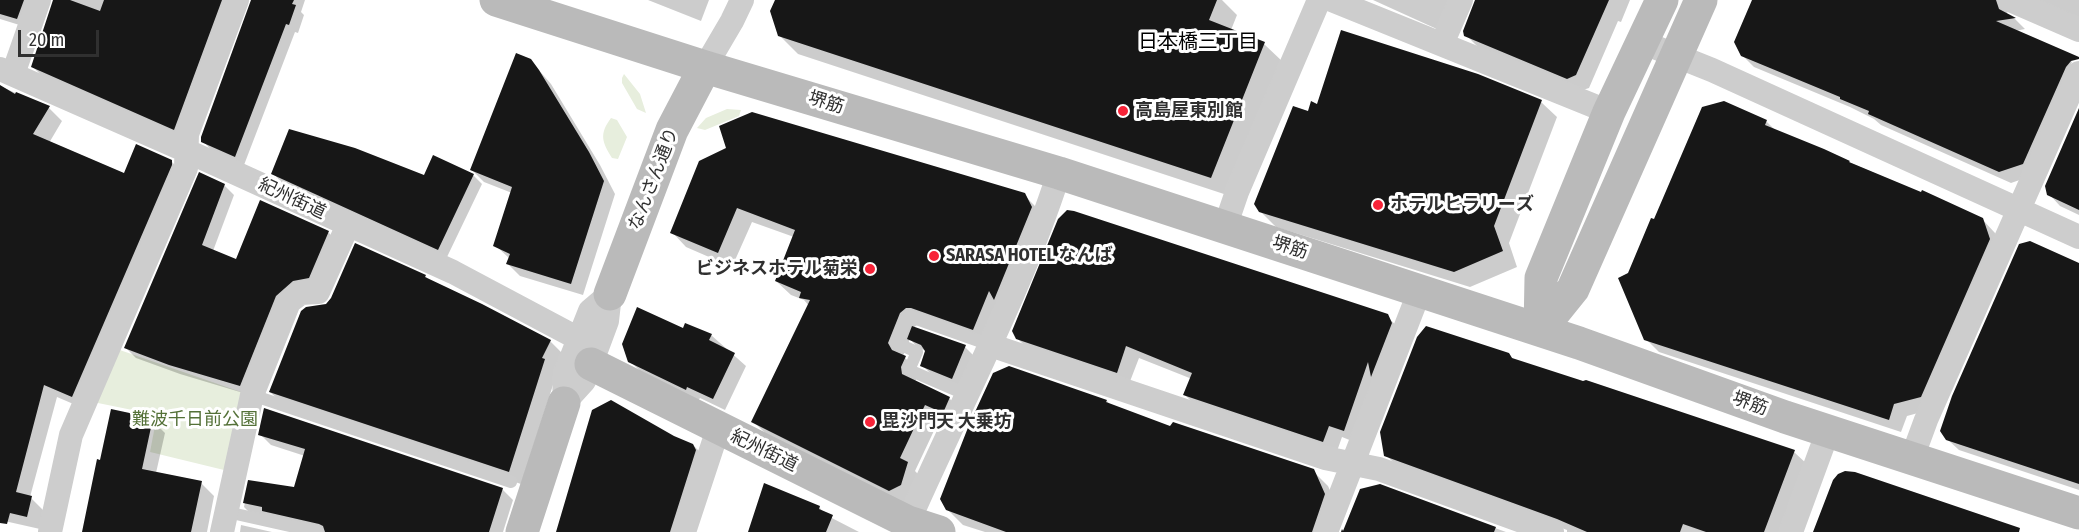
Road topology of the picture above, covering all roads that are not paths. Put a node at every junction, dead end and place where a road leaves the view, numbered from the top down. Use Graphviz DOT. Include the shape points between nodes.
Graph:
graph roads {
  1 [pos="39,0"];
  2 [pos="237,0"];
  3 [pos="496,0"];
  4 [pos="742,0"];
  5 [pos="1319,0"];
  6 [pos="1332,0"];
  7 [pos="1461,0"];
  8 [pos="1662,0"];
  9 [pos="1701,0"];
  10 [pos="2010,0"];
  11 [pos="2079,30"];
  12 [pos="1642,42"];
  13 [pos="1442,44"];
  14 [pos="1676,55"];
  15 [pos="705,67"];
  16 [pos="6,72"];
  17 [pos="2079,73"];
  18 [pos="1609,112"];
  19 [pos="187,151"];
  20 [pos="1059,173"];
  21 [pos="2019,209"];
  22 [pos="348,225"];
  23 [pos="1225,227"];
  24 [pos="2079,237"];
  25 [pos="1420,290"];
  26 [pos="610,294"];
  27 [pos="1540,330"];
  28 [pos="990,345"];
  29 [pos="585,352"];
  30 [pos="252,395"];
  31 [pos="967,395"];
  32 [pos="564,403"];
  33 [pos="718,429"];
  34 [pos="1828,431"];
  35 [pos="1912,458"];
  36 [pos="1352,464"];
  37 [pos="511,482"];
  38 [pos="2079,513"];
  39 [pos="225,522"];
  40 [pos="906,527"];
  41 [pos="50,532"];
  42 [pos="317,532"];
  43 [pos="522,532"];
  44 [pos="684,532"];
  45 [pos="939,532"];
  46 [pos="1326,532"];
  47 [pos="1552,532"];
  48 [pos="1791,532"];
  1 -- 16 [label="street"];
  2 -- 19 [label="street" via="187,134"];
  3 -- 15 [label="main road, 堺筋"];
  4 -- 15 [label="street"];
  5 -- 23 [label="street"];
  6 -- 13 [label="street"];
  7 -- 13 [label="street"];
  8 -- 12 [label="main road"];
  9 -- 14 [label="main road"];
  10 -- 11 [label="street"];
  12 -- 14 [label="street"];
  12 -- 18 [label="main road"];
  13 -- 18 [label="street"];
  14 -- 21 [label="street"];
  14 -- 27 [label="main road" via="1573,289"];
  15 -- 20 [label="main road, 堺筋"];
  15 -- 26 [label="main road, なんさん通り" via="672,130"];
  16 -- 19 [label="street, 紀州街道"];
  17 -- 21 [label="street"];
  18 -- 27 [label="main road" via="1541,278"];
  19 -- 22 [label="street, 紀州街道"];
  19 -- 41 [label="street" via="186,168 71,435"];
  20 -- 23 [label="main road, 堺筋"];
  20 -- 28 [label="street"];
  21 -- 24 [label="street"];
  21 -- 35 [label="street"];
  22 -- 29 [label="street, 紀州街道" via="453,272"];
  22 -- 30 [label="street" via="318,292 301,293 289,302"];
  23 -- 25 [label="main road, 堺筋"];
  25 -- 27 [label="main road, 堺筋"];
  25 -- 36 [label="street"];
  26 -- 29 [label="street, なんさん通り" via="607,321"];
  27 -- 34 [label="main road, 堺筋"];
  28 -- 31 [label="street"];
  28 -- 31 [label="lane" via="908,316 896,343 917,352 909,370"];
  28 -- 36 [label="street"];
  29 -- 32 [label="street, なんさん通り" via="584,381"];
  29 -- 33 [label="main road, 紀州街道"];
  30 -- 37 [label="lane"];
  30 -- 39 [label="street"];
  31 -- 40 [label="street"];
  32 -- 43 [label="main road, なんさん通り"];
  33 -- 40 [label="main road, 紀州街道"];
  33 -- 44 [label="street"];
  34 -- 35 [label="main road, 堺筋"];
  34 -- 48 [label="street"];
  35 -- 38 [label="main road, 堺筋"];
  36 -- 46 [label="street"];
  36 -- 47 [label="street" via="1379,469"];
  39 -- 42 [label="lane"];
  40 -- 45 [label="main road, 紀州街道"];
}
